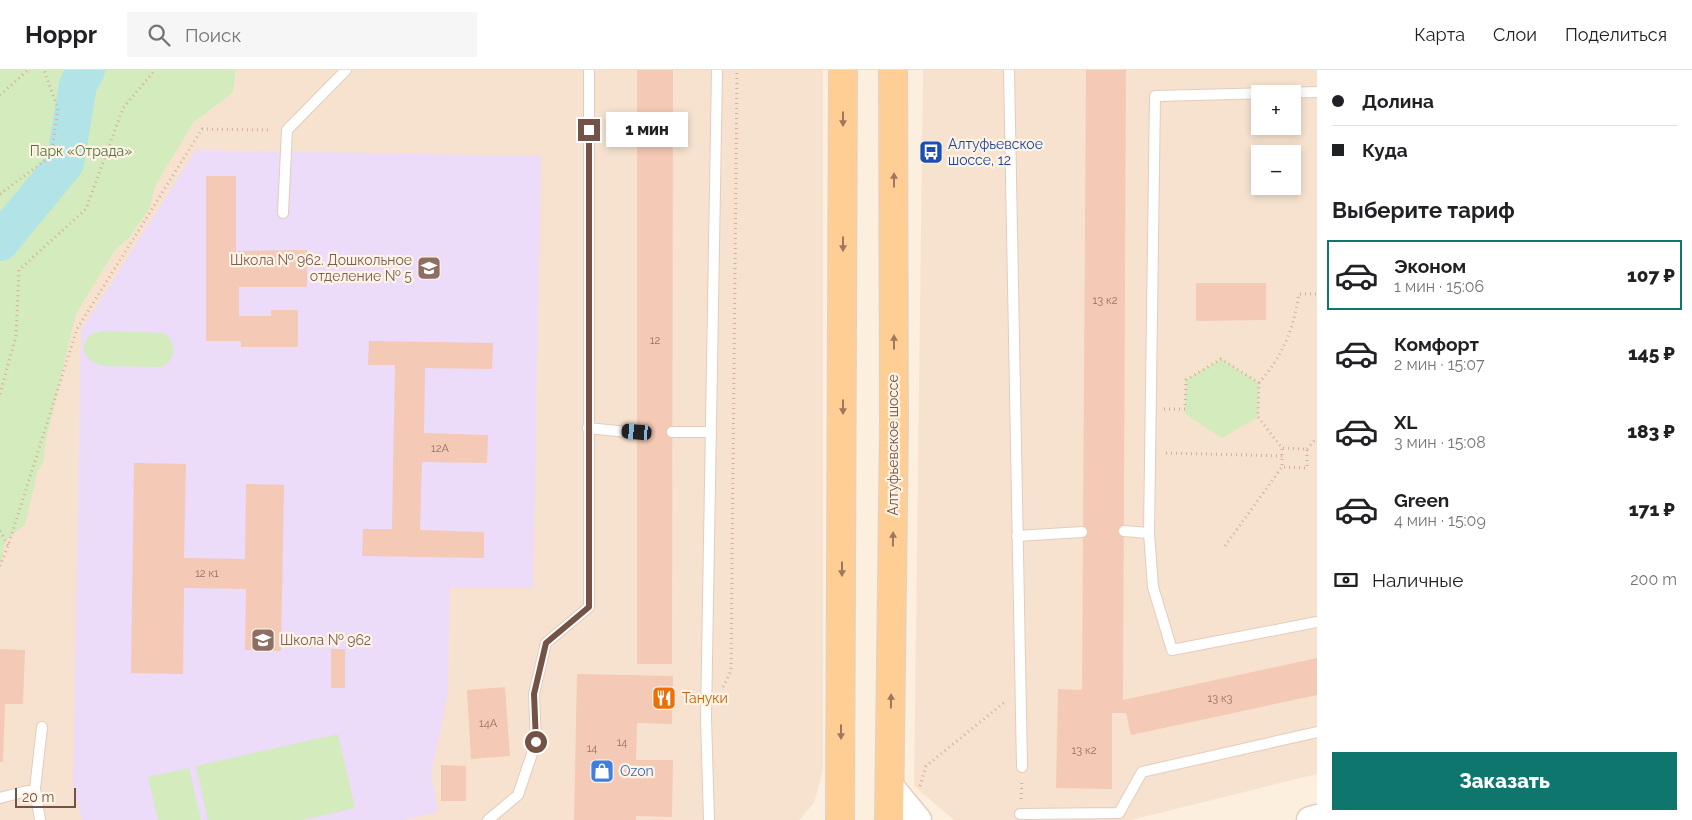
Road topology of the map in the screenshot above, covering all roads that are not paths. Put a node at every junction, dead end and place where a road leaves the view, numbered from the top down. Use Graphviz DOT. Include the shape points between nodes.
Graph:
graph roads {
  1 [pos="346,70"];
  2 [pos="589,70"];
  3 [pos="717,70"];
  4 [pos="843,70"];
  5 [pos="893,70"];
  6 [pos="1009,70"];
  7 [pos="1317,92"];
  8 [pos="283,213"];
  9 [pos="588,428"];
  10 [pos="637,432"];
  11 [pos="672,432"];
  12 [pos="710,432"];
  13 [pos="1124,531"];
  14 [pos="1082,532"];
  15 [pos="1149,533"];
  16 [pos="1017,536"];
  17 [pos="1317,622"];
  18 [pos="42,727"];
  19 [pos="1317,732"];
  20 [pos="1022,768"];
  21 [pos="890,786"];
  22 [pos="36,789"];
  23 [pos="0,798"];
  24 [pos="1020,814"];
  25 [pos="1069,816"];
  26 [pos="1317,818"];
  27 [pos="40,820"];
  28 [pos="488,820"];
  29 [pos="708,820"];
  30 [pos="840,820"];
  31 [pos="890,820"];
  32 [pos="918,820"];
  33 [pos="1310,820"];
  1 -- 8 [label="lane" via="287,130"];
  2 -- 9 [label="lane"];
  3 -- 12 [label="lane"];
  4 -- 30 [label="main road, one-way"];
  21 -- 5 [label="main road, Алтуфьевское шоссе, one-way"];
  6 -- 16 [label="lane"];
  7 -- 15 [label="lane" via="1155,96"];
  9 -- 10 [label="lane"];
  9 -- 28 [label="lane" via="589,607 546,643 534,694 536,742 518,795"];
  11 -- 12 [label="lane"];
  12 -- 29 [label="lane" via="706,718"];
  13 -- 15 [label="lane"];
  14 -- 16 [label="lane"];
  15 -- 17 [label="lane" via="1152,587 1172,650"];
  16 -- 20 [label="lane"];
  18 -- 22 [label="lane"];
  19 -- 25 [label="lane" via="1142,772 1120,813"];
  21 -- 31 [label="main road, Алтуфьевское шоссе"];
  21 -- 32 [label="main road"];
  22 -- 23 [label="lane"];
  22 -- 27 [label="lane"];
  24 -- 25 [label="lane"];
  26 -- 33 [label="main road"];
}
